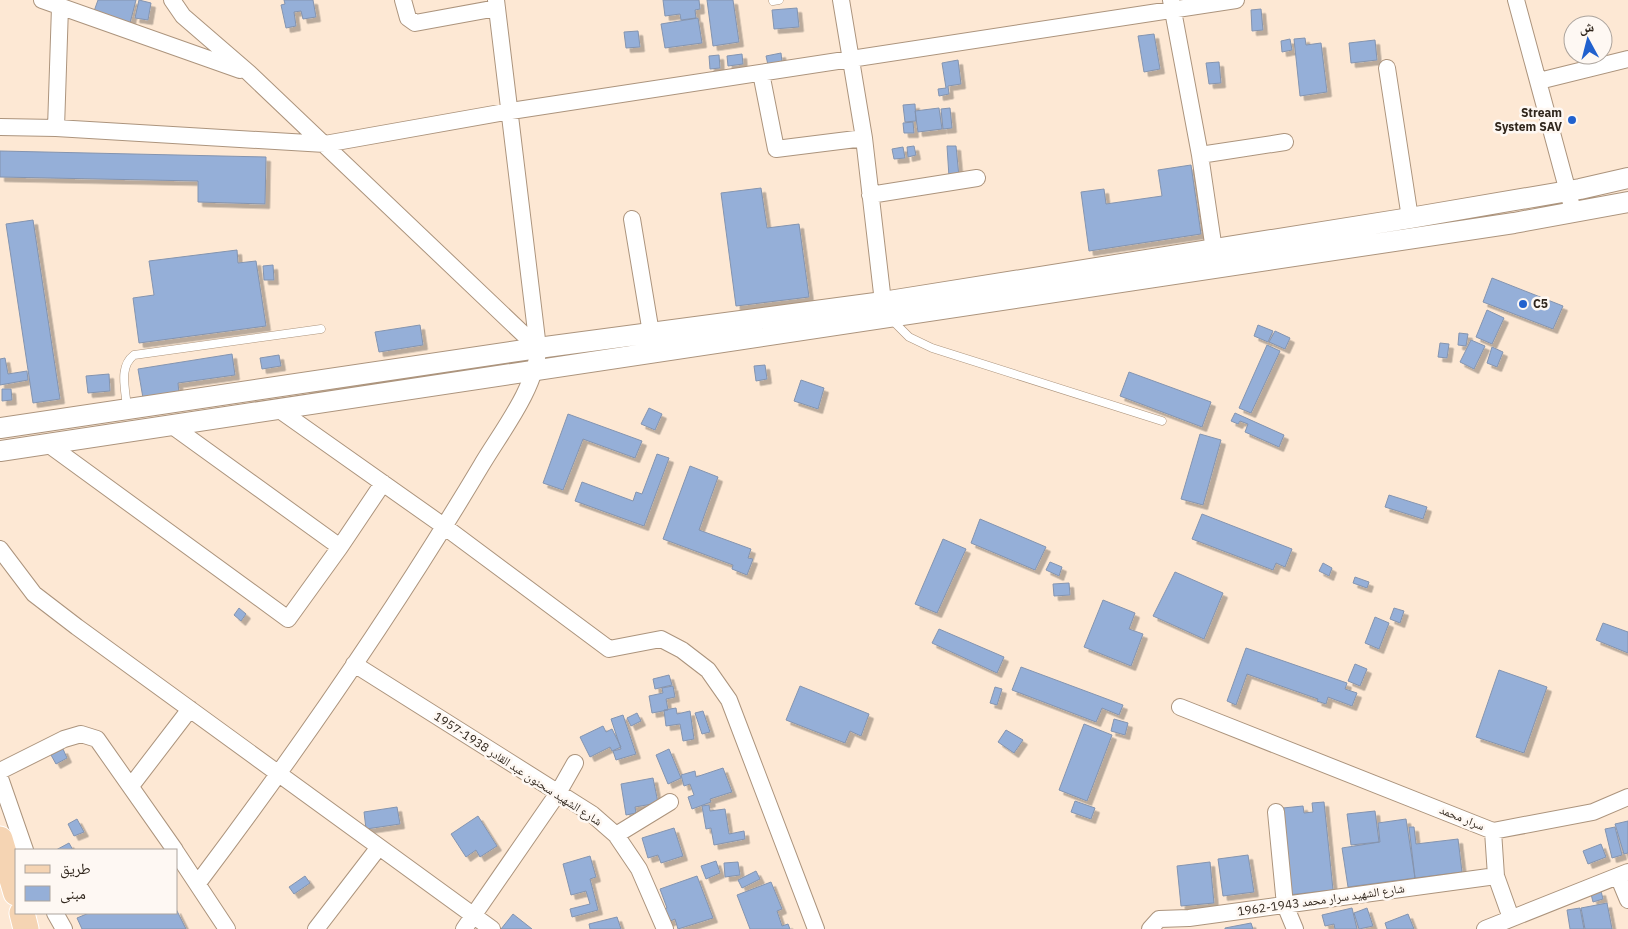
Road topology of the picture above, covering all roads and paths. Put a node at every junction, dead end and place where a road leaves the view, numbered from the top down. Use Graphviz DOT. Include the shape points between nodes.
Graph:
graph roads {
  1 [pos="42,0"];
  2 [pos="172,0"];
  3 [pos="403,0"];
  4 [pos="841,0"];
  5 [pos="1236,0"];
  6 [pos="1516,0"];
  7 [pos="496,4"];
  8 [pos="1172,5"];
  9 [pos="60,7"];
  10 [pos="1628,58"];
  11 [pos="851,60"];
  12 [pos="1387,68"];
  13 [pos="249,73"];
  14 [pos="761,73"];
  15 [pos="1539,81"];
  16 [pos="511,111"];
  17 [pos="0,127"];
  18 [pos="56,128"];
  19 [pos="864,138"];
  20 [pos="1285,142"];
  21 [pos="325,144"];
  22 [pos="1200,155"];
  23 [pos="977,178"];
  24 [pos="1628,178"];
  25 [pos="1569,191"];
  26 [pos="870,195"];
  27 [pos="1628,202"];
  28 [pos="1573,212"];
  29 [pos="1410,218"];
  30 [pos="632,220"];
  31 [pos="1214,250"];
  32 [pos="886,309"];
  33 [pos="321,329"];
  34 [pos="652,333"];
  35 [pos="538,348"];
  36 [pos="535,370"];
  37 [pos="127,409"];
  38 [pos="278,409"];
  39 [pos="1162,421"];
  40 [pos="171,425"];
  41 [pos="0,428"];
  42 [pos="132,431"];
  43 [pos="48,444"];
  44 [pos="0,451"];
  45 [pos="383,483"];
  46 [pos="445,526"];
  47 [pos="340,547"];
  48 [pos="0,549"];
  49 [pos="354,664"];
  50 [pos="1180,707"];
  51 [pos="190,710"];
  52 [pos="575,763"];
  53 [pos="0,771"];
  54 [pos="279,775"];
  55 [pos="0,778"];
  56 [pos="131,786"];
  57 [pos="558,793"];
  58 [pos="1628,797"];
  59 [pos="670,802"];
  60 [pos="1276,812"];
  61 [pos="1493,831"];
  62 [pos="616,835"];
  63 [pos="0,839"];
  64 [pos="379,847"];
  65 [pos="25,849"];
  66 [pos="175,849"];
  67 [pos="178,854"];
  68 [pos="1623,874"];
  69 [pos="1496,876"];
  70 [pos="198,884"];
  71 [pos="15,889"];
  72 [pos="1628,900"];
  73 [pos="1285,904"];
  74 [pos="22,914"];
  75 [pos="56,914"];
  76 [pos="1511,918"];
  77 [pos="468,922"];
  78 [pos="26,929"];
  79 [pos="64,929"];
  80 [pos="227,929"];
  81 [pos="316,929"];
  82 [pos="492,929"];
  83 [pos="665,929"];
  84 [pos="816,929"];
  85 [pos="1150,929"];
  86 [pos="1295,929"];
  87 [pos="1485,929"];
  1 -- 9 [label="street"];
  2 -- 13 [label="street" via="183,16"];
  3 -- 7 [label="street" via="408,18 415,23"];
  4 -- 11 [label="street"];
  5 -- 8 [label="street"];
  6 -- 15 [label="street"];
  7 -- 16 [label="street"];
  8 -- 11 [label="street"];
  8 -- 22 [label="street"];
  9 -- 13 [label="street"];
  9 -- 18 [label="street"];
  10 -- 15 [label="street"];
  11 -- 14 [label="street"];
  11 -- 19 [label="street"];
  12 -- 29 [label="street"];
  13 -- 21 [label="street"];
  14 -- 16 [label="street"];
  14 -- 19 [label="street" via="776,149"];
  15 -- 25 [label="street"];
  16 -- 21 [label="street"];
  16 -- 35 [label="street"];
  17 -- 18 [label="street"];
  18 -- 21 [label="street"];
  19 -- 26 [label="street"];
  20 -- 22 [label="street"];
  21 -- 35 [label="street"];
  22 -- 31 [label="street"];
  23 -- 26 [label="street"];
  24 -- 25 [label="street"];
  25 -- 28 [label="street"];
  25 -- 29 [label="street"];
  26 -- 32 [label="street"];
  27 -- 28 [label="street"];
  28 -- 32 [label="street" via="1504,225"];
  29 -- 31 [label="street"];
  30 -- 34 [label="street"];
  31 -- 32 [label="street"];
  32 -- 34 [label="street"];
  32 -- 36 [label="street"];
  32 -- 39 [label="lane" via="909,337 932,348"];
  33 -- 37 [label="lane" via="134,355 124,367"];
  34 -- 35 [label="street"];
  35 -- 36 [label="street"];
  35 -- 37 [label="street"];
  36 -- 38 [label="street"];
  36 -- 46 [label="street" via="523,396"];
  37 -- 41 [label="street"];
  37 -- 42 [label="street"];
  38 -- 40 [label="street"];
  38 -- 45 [label="street"];
  40 -- 42 [label="street"];
  40 -- 47 [label="street"];
  42 -- 43 [label="street"];
  43 -- 44 [label="street"];
  43 -- 47 [label="street" via="288,619"];
  45 -- 46 [label="street"];
  45 -- 47 [label="street"];
  46 -- 49 [label="street"];
  46 -- 84 [label="street" via="609,649 661,639 708,670 730,700"];
  48 -- 51 [label="street" via="34,594"];
  49 -- 54 [label="street"];
  49 -- 57 [label="street, شارع الشهيد سحنون عبد القادر 1938-1957"];
  50 -- 61 [label="street, سرار محمد"];
  51 -- 54 [label="street"];
  51 -- 56 [label="street"];
  52 -- 57 [label="street"];
  53 -- 56 [label="street" via="64,739 81,734 97,739"];
  54 -- 64 [label="street"];
  54 -- 70 [label="street"];
  55 -- 65 [label="street"];
  56 -- 66 [label="street"];
  57 -- 62 [label="street, شارع الشهيد سحنون عبد القادر 1938-1957" via="592,814"];
  57 -- 77 [label="street"];
  58 -- 61 [label="street, سرار محمد" via="1593,812"];
  59 -- 62 [label="street"];
  60 -- 73 [label="street"];
  61 -- 69 [label="street"];
  62 -- 83 [label="street, شارع الشهيد سحنون عبد القادر 1938-1957" via="640,869"];
  63 -- 71 [label="main road"];
  64 -- 77 [label="street"];
  64 -- 81 [label="street"];
  67 -- 70 [label="street"];
  68 -- 72 [label="street"];
  68 -- 76 [label="street"];
  69 -- 73 [label="street, شارع الشهيد سرار محمد 1943-1962"];
  69 -- 76 [label="street"];
  70 -- 80 [label="street"];
  73 -- 85 [label="street, شارع الشهيد سرار محمد 1943-1962" via="1189,918 1159,919"];
  73 -- 86 [label="street"];
  74 -- 78 [label="main road"];
  75 -- 79 [label="street"];
  76 -- 87 [label="street"];
  77 -- 82 [label="street"];
}
